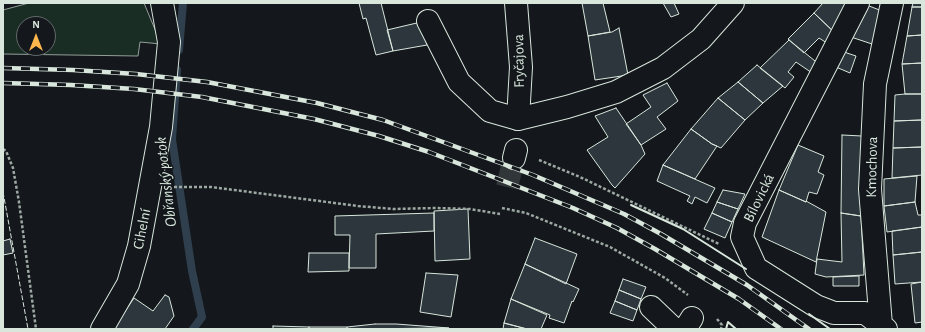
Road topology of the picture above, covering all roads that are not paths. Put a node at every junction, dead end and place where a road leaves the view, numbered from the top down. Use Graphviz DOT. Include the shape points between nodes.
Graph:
graph roads {
  1 [pos="162,3"];
  2 [pos="516,3"];
  3 [pos="733,3"];
  4 [pos="858,3"];
  5 [pos="892,3"];
  6 [pos="428,21"];
  7 [pos="518,119"];
  8 [pos="651,307"];
  9 [pos="684,325"];
  10 [pos="883,327"];
  11 [pos="102,329"];
  1 -- 11 [label="street, Cihelní" via="169,42 161,127 140,246 128,284"];
  2 -- 7 [label="street, Fryčajova" via="521,67"];
  3 -- 7 [label="street" via="701,39 663,68 616,92"];
  4 -- 10 [label="street, Bílovická" via="745,223 742,238 756,268 816,306 834,313 865,313"];
  5 -- 10 [label="street, Kmochova" via="875,84 870,189"];
  6 -- 7 [label="street" via="459,82 490,111"];
  8 -- 9 [label="street"];
}
